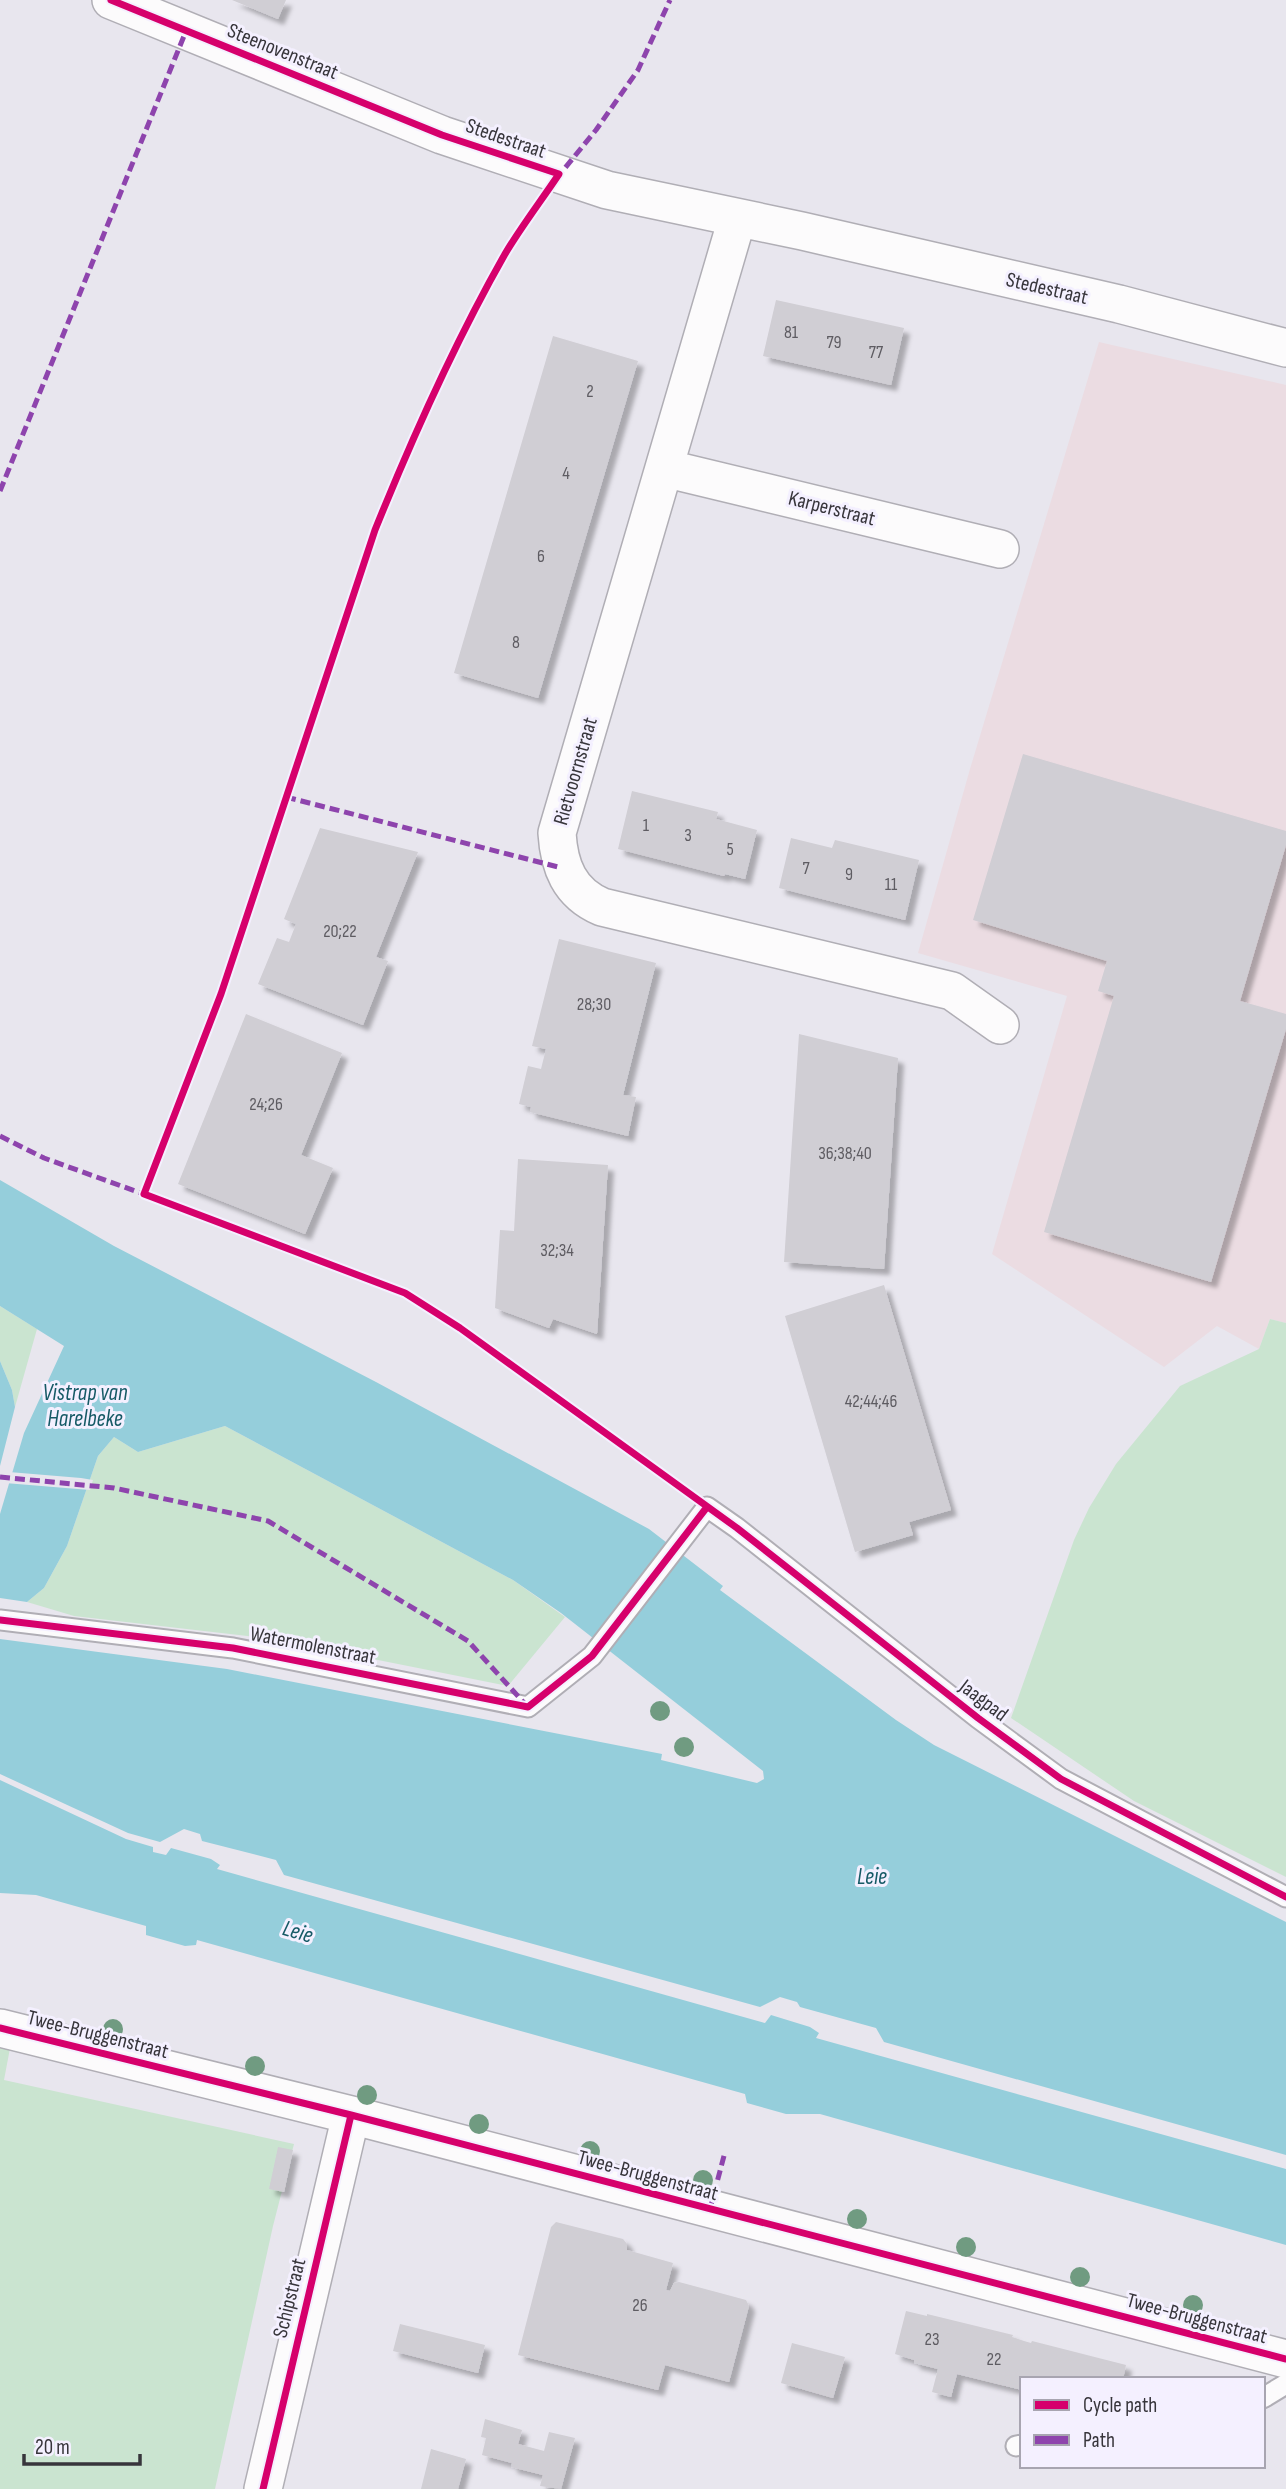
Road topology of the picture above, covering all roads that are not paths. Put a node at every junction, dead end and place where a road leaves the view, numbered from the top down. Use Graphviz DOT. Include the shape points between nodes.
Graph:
graph roads {
  1 [pos="111,0"];
  2 [pos="442,135"];
  3 [pos="737,219"];
  4 [pos="1286,348"];
  5 [pos="664,468"];
  6 [pos="1000,549"];
  7 [pos="1000,1025"];
  8 [pos="691,1527"];
  9 [pos="0,1620"];
  10 [pos="1286,1896"];
  11 [pos="0,2028"];
  12 [pos="351,2115"];
  13 [pos="1286,2359"];
  14 [pos="1286,2384"];
  15 [pos="1265,2397"];
  16 [pos="263,2489"];
  1 -- 2 [label="street, Steenovenstraat"];
  2 -- 3 [label="street, Stedestraat" via="607,190"];
  3 -- 4 [label="street, Stedestraat" via="1105,301"];
  3 -- 5 [label="street, Rietvoornstraat"];
  5 -- 6 [label="street, Karperstraat"];
  5 -- 7 [label="street, Rietvoornstraat" via="556,833 567,878 582,896 602,907 952,991"];
  8 -- 9 [label="lane, Watermolenstraat" via="592,1656 528,1707 233,1648"];
  8 -- 10 [label="lane, Jaagpad" via="707,1507 1061,1779"];
  11 -- 12 [label="street, Twee-Bruggenstraat"];
  12 -- 13 [label="street, Twee-Bruggenstraat"];
  12 -- 16 [label="street, Schipstraat"];
  14 -- 15 [label="lane"];
}
